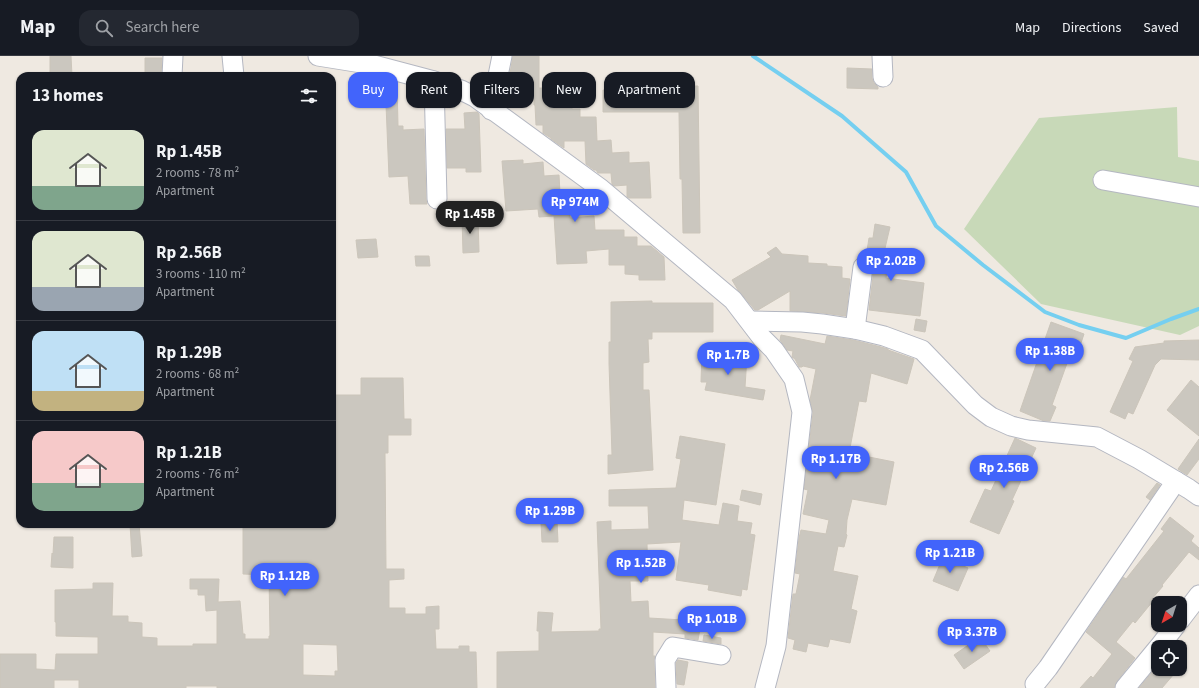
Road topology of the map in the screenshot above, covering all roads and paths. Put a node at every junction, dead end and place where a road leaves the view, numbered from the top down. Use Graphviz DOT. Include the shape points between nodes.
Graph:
graph roads {
  1 [pos="172,56"];
  2 [pos="232,56"];
  3 [pos="318,56"];
  4 [pos="502,56"];
  5 [pos="882,56"];
  6 [pos="172,72"];
  7 [pos="234,72"];
  8 [pos="406,74"];
  9 [pos="883,77"];
  10 [pos="462,92"];
  11 [pos="435,108"];
  12 [pos="491,110"];
  13 [pos="1103,180"];
  14 [pos="1199,197"];
  15 [pos="437,199"];
  16 [pos="863,267"];
  17 [pos="750,321"];
  18 [pos="855,329"];
  19 [pos="1191,486"];
  20 [pos="1199,595"];
  21 [pos="1187,611"];
  22 [pos="1171,632"];
  23 [pos="1164,640"];
  24 [pos="721,655"];
  25 [pos="1151,656"];
  26 [pos="1036,684"];
  27 [pos="666,688"];
  28 [pos="765,688"];
  29 [pos="1125,688"];
  1 -- 6 [label="street"];
  2 -- 7 [label="street"];
  3 -- 8 [label="street" via="374,65"];
  4 -- 12 [label="street"];
  5 -- 9 [label="street"];
  10 -- 12 [label="street" via="475,97"];
  11 -- 15 [label="street"];
  12 -- 17 [label="street" via="601,189 733,300"];
  13 -- 14 [label="street"];
  16 -- 18 [label="street"];
  17 -- 18 [label="street" via="802,322"];
  17 -- 28 [label="street" via="794,379 802,412 776,646"];
  18 -- 19 [label="street" via="922,350 975,405 1011,426 1097,437"];
  19 -- 26 [label="street"];
  20 -- 21 [label="street"];
  22 -- 23 [label="street"];
  24 -- 27 [label="street" via="673,648 665,660"];
  25 -- 29 [label="street"];
}
